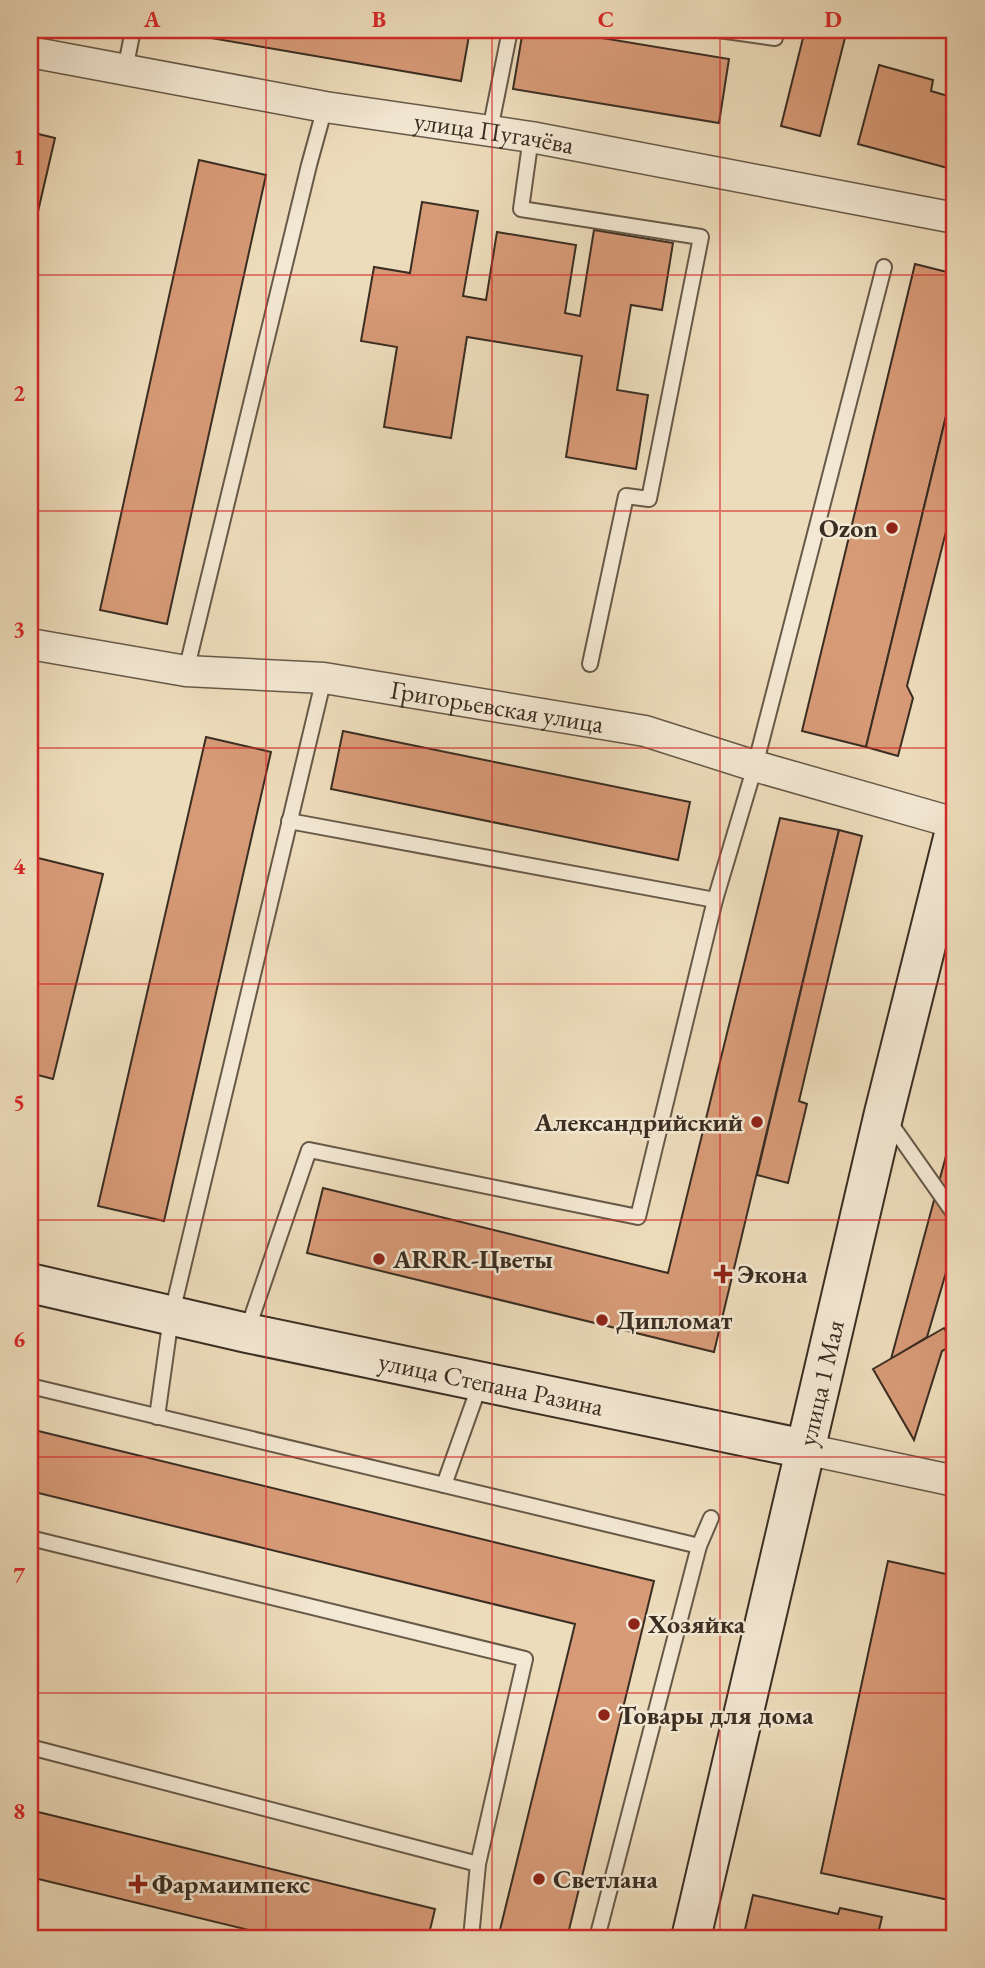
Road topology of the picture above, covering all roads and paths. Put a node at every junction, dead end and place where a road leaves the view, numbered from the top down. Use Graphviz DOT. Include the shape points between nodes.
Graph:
graph roads {
  1 [pos="133,30"];
  2 [pos="510,30"];
  3 [pos="719,30"];
  4 [pos="775,38"];
  5 [pos="30,52"];
  6 [pos="125,70"];
  7 [pos="325,107"];
  8 [pos="490,131"];
  9 [pos="531,136"];
  10 [pos="955,218"];
  11 [pos="884,268"];
  12 [pos="30,644"];
  13 [pos="590,664"];
  14 [pos="186,671"];
  15 [pos="324,678"];
  16 [pos="755,766"];
  17 [pos="289,821"];
  18 [pos="955,823"];
  19 [pos="955,830"];
  20 [pos="715,900"];
  21 [pos="884,1113"];
  22 [pos="955,1215"];
  23 [pos="30,1283"];
  24 [pos="171,1317"];
  25 [pos="247,1333"];
  26 [pos="480,1383"];
  27 [pos="30,1386"];
  28 [pos="157,1417"];
  29 [pos="804,1449"];
  30 [pos="955,1481"];
  31 [pos="444,1485"];
  32 [pos="711,1518"];
  33 [pos="30,1538"];
  34 [pos="699,1546"];
  35 [pos="30,1746"];
  36 [pos="478,1864"];
  37 [pos="471,1938"];
  38 [pos="597,1938"];
  39 [pos="691,1938"];
  1 -- 6 [label="lane"];
  2 -- 8 [label="lane"];
  3 -- 4 [label="lane"];
  5 -- 6 [label="street, улица Пугачёва"];
  6 -- 7 [label="street, улица Пугачёва"];
  7 -- 8 [label="street, улица Пугачёва"];
  7 -- 14 [label="lane"];
  8 -- 9 [label="street, улица Пугачёва"];
  9 -- 10 [label="street, улица Пугачёва"];
  9 -- 13 [label="lane" via="521,209 701,237 649,499 626,496"];
  11 -- 16 [label="lane"];
  12 -- 14 [label="street, Григорьевская улица"];
  14 -- 15 [label="street, Григорьевская улица"];
  15 -- 16 [label="street, Григорьевская улица" via="645,731"];
  15 -- 17 [label="lane"];
  16 -- 18 [label="street, Григорьевская улица"];
  16 -- 20 [label="lane"];
  17 -- 20 [label="lane"];
  17 -- 24 [label="lane"];
  19 -- 21 [label="main road, улица 1 Мая"];
  20 -- 25 [label="lane" via="638,1217 309,1150"];
  21 -- 22 [label="lane"];
  21 -- 29 [label="main road, улица 1 Мая"];
  23 -- 24 [label="main road, улица Степана Разина"];
  24 -- 25 [label="main road, улица Степана Разина"];
  24 -- 28 [label="lane"];
  25 -- 26 [label="main road, улица Степана Разина"];
  26 -- 29 [label="main road, улица Степана Разина"];
  26 -- 31 [label="lane"];
  27 -- 28 [label="lane"];
  28 -- 31 [label="lane"];
  29 -- 30 [label="street, улица Степана Разина"];
  29 -- 39 [label="main road, улица 1 Мая"];
  31 -- 34 [label="lane"];
  32 -- 34 [label="lane"];
  33 -- 36 [label="lane" via="525,1659"];
  34 -- 38 [label="lane"];
  35 -- 36 [label="lane"];
  36 -- 37 [label="lane"];
}
